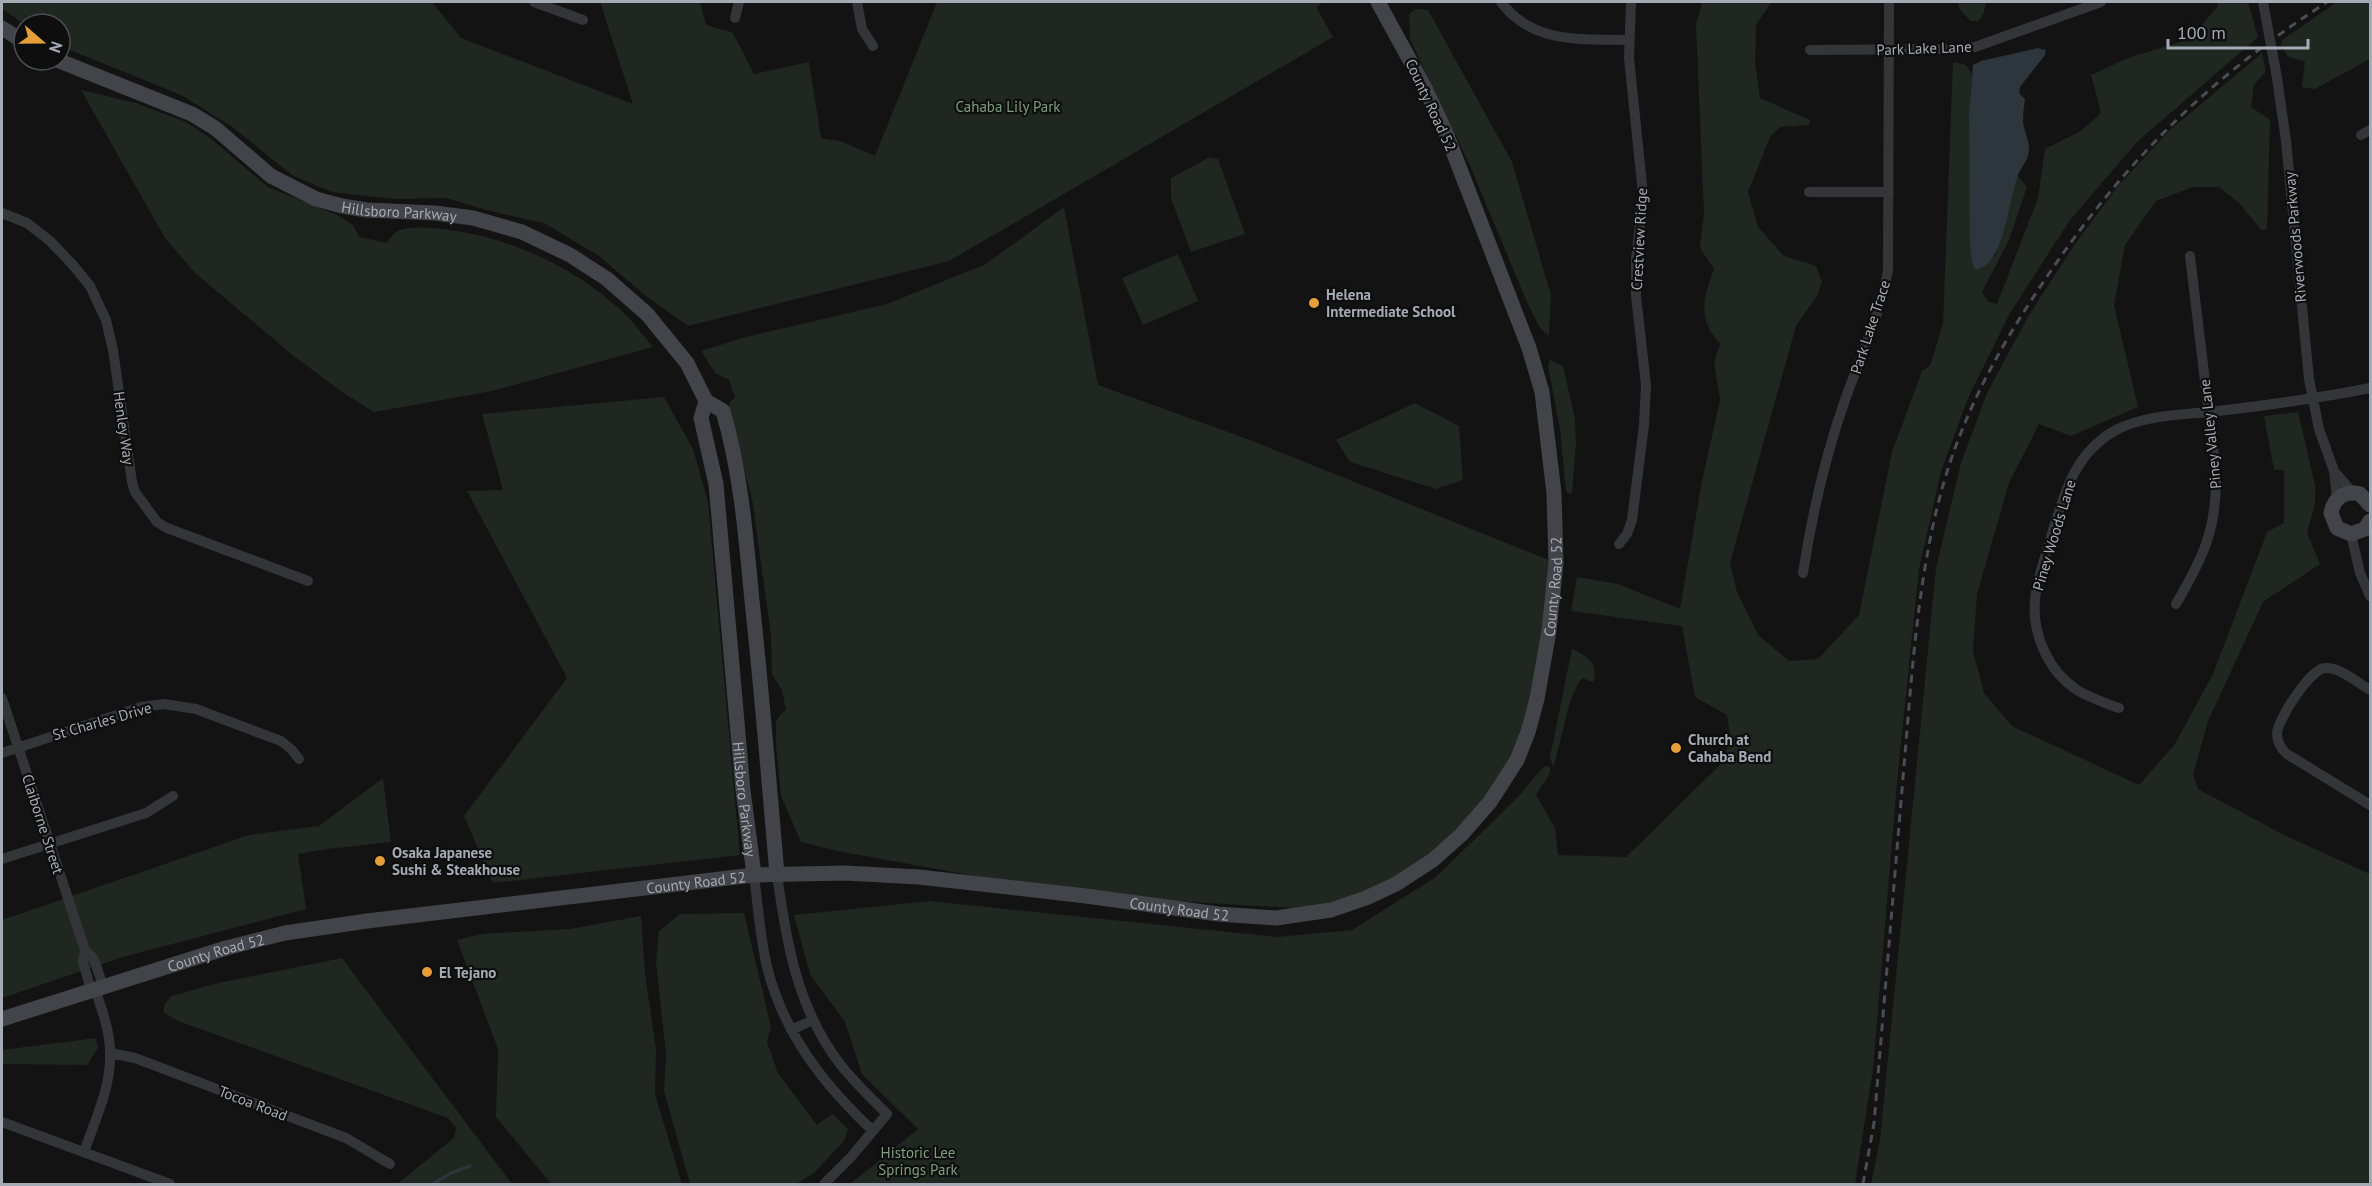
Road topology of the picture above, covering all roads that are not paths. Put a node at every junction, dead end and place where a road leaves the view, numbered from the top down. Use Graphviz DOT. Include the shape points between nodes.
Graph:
graph roads {
  1 [pos="534,2"];
  2 [pos="739,2"];
  3 [pos="857,2"];
  4 [pos="1378,2"];
  5 [pos="1501,2"];
  6 [pos="1631,2"];
  7 [pos="1888,2"];
  8 [pos="2101,2"];
  9 [pos="2262,2"];
  10 [pos="735,18"];
  11 [pos="583,20"];
  12 [pos="1628,40"];
  13 [pos="873,46"];
  14 [pos="1810,50"];
  15 [pos="1889,50"];
  16 [pos="72,66"];
  17 [pos="1809,192"];
  18 [pos="1889,192"];
  19 [pos="2,213"];
  20 [pos="2190,256"];
  21 [pos="2370,388"];
  22 [pos="2312,399"];
  23 [pos="706,401"];
  24 [pos="2209,412"];
  25 [pos="2334,471"];
  26 [pos="2337,498"];
  27 [pos="2365,498"];
  28 [pos="2370,521"];
  29 [pos="2351,534"];
  30 [pos="1619,544"];
  31 [pos="1803,573"];
  32 [pos="308,581"];
  33 [pos="2370,596"];
  34 [pos="2176,604"];
  35 [pos="2370,690"];
  36 [pos="2,698"];
  37 [pos="762,701"];
  38 [pos="736,706"];
  39 [pos="2119,708"];
  40 [pos="18,747"];
  41 [pos="2,753"];
  42 [pos="299,759"];
  43 [pos="173,796"];
  44 [pos="2370,805"];
  45 [pos="48,844"];
  46 [pos="2,859"];
  47 [pos="777,874"];
  48 [pos="754,875"];
  49 [pos="96,989"];
  50 [pos="2,1020"];
  51 [pos="813,1020"];
  52 [pos="791,1030"];
  53 [pos="111,1053"];
  54 [pos="2,1122"];
  55 [pos="873,1131"];
  56 [pos="84,1152"];
  57 [pos="390,1164"];
  58 [pos="170,1185"];
  59 [pos="824,1185"];
  1 -- 11 [label="street"];
  2 -- 10 [label="street"];
  3 -- 13 [label="street" via="862,29"];
  4 -- 47 [label="main road, County Road 52" via="1425,88 1454,152 1529,348 1547,423 1556,543 1549,631 1530,725 1517,760 1490,802 1461,834 1418,871 1366,898 1331,910 1290,917 1228,915 920,877"];
  5 -- 12 [label="street" via="1520,22 1547,35"];
  6 -- 12 [label="street, Crestview Ridge"];
  7 -- 15 [label="street, Park Lake Trace"];
  8 -- 15 [label="street, Park Lake Lane" via="1975,47"];
  9 -- 22 [label="street, Riverwoods Parkway, bridge" via="2286,141"];
  12 -- 30 [label="street, Crestview Ridge" via="1642,181 1636,278 1645,405 1632,520"];
  14 -- 15 [label="street, Park Lake Lane"];
  15 -- 18 [label="street, Park Lake Trace"];
  16 -- 23 [label="main road, Hillsboro Parkway" via="192,114 215,128 271,176 316,199 367,210 473,218 522,232 570,255 607,279 652,319 687,363"];
  17 -- 18 [label="street"];
  18 -- 31 [label="street, Park Lake Trace" via="1886,283 1828,454"];
  19 -- 32 [label="street, Henley Way" via="27,223 50,241 90,286 106,320 113,350 132,482 157,522"];
  20 -- 24 [label="street, Piney Valley Lane"];
  21 -- 22 [label="street, Piney Woods Lane"];
  22 -- 24 [label="street, Piney Woods Lane"];
  22 -- 25 [label="street, Riverwoods Parkway"];
  23 -- 37 [label="main road, Hillsboro Parkway" via="723,411 742,494"];
  23 -- 38 [label="main road, Hillsboro Parkway" via="701,418 716,484"];
  24 -- 34 [label="street, Piney Valley Lane" via="2216,473 2215,513 2202,557"];
  24 -- 39 [label="street, Piney Woods Lane" via="2137,422 2105,436 2076,468 2061,503 2035,598 2038,635 2052,665 2068,683"];
  25 -- 26 [label="street, Riverwoods Parkway"];
  25 -- 27 [label="street, Riverwoods Parkway"];
  26 -- 27 [label="main road" via="2344,494"];
  26 -- 29 [label="main road" via="2332,521"];
  28 -- 29 [label="main road" via="2365,529"];
  29 -- 33 [label="street"];
  35 -- 44 [label="street" via="2337,670 2318,669 2280,723 2277,737 2286,754"];
  36 -- 40 [label="street, Claiborne Street"];
  37 -- 38 [label="main road"];
  37 -- 47 [label="main road, Hillsboro Parkway"];
  38 -- 48 [label="main road, Hillsboro Parkway"];
  40 -- 41 [label="street, St Charles Drive"];
  40 -- 42 [label="street, St Charles Drive" via="141,707 175,705 281,741"];
  40 -- 45 [label="street, Claiborne Street"];
  43 -- 45 [label="street" via="146,813"];
  45 -- 46 [label="street"];
  45 -- 49 [label="street, Claiborne Street" via="85,950 94,959"];
  47 -- 48 [label="main road, County Road 52"];
  47 -- 51 [label="street, Hillsboro Parkway" via="790,958"];
  48 -- 49 [label="main road, County Road 52" via="285,933"];
  48 -- 52 [label="street, Hillsboro Parkway" via="767,967"];
  49 -- 50 [label="main road, County Road 52"];
  49 -- 53 [label="street, Claiborne Street"];
  51 -- 52 [label="street"];
  51 -- 55 [label="street, Hillsboro Parkway" via="838,1063 887,1114"];
  52 -- 55 [label="street, Hillsboro Parkway" via="827,1085"];
  53 -- 56 [label="street, Claiborne Street" via="105,1093"];
  53 -- 57 [label="street, Tocoa Road" via="135,1058 346,1138"];
  54 -- 56 [label="street"];
  55 -- 59 [label="street"];
  56 -- 58 [label="street"];
}
